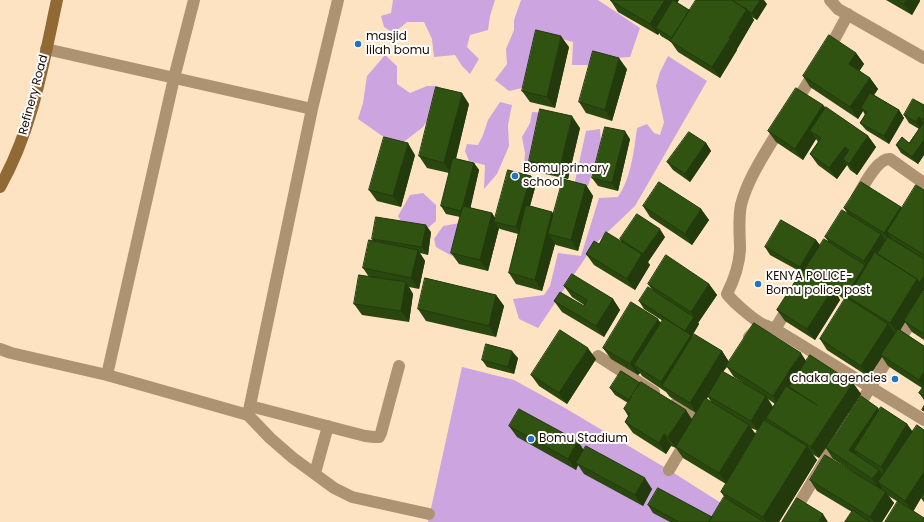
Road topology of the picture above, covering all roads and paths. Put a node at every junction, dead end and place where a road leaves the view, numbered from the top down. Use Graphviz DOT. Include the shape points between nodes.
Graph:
graph roads {
  1 [pos="57,0"];
  2 [pos="194,0"];
  3 [pos="338,0"];
  4 [pos="840,6"];
  5 [pos="46,50"];
  6 [pos="924,58"];
  7 [pos="174,78"];
  8 [pos="312,109"];
  9 [pos="924,183"];
  10 [pos="0,187"];
  11 [pos="853,204"];
  12 [pos="795,296"];
  13 [pos="924,302"];
  14 [pos="762,324"];
  15 [pos="775,329"];
  16 [pos="743,346"];
  17 [pos="0,349"];
  18 [pos="598,356"];
  19 [pos="399,366"];
  20 [pos="107,375"];
  21 [pos="870,387"];
  22 [pos="249,411"];
  23 [pos="924,420"];
  24 [pos="328,426"];
  25 [pos="669,470"];
  26 [pos="315,473"];
  27 [pos="429,514"];
  28 [pos="788,522"];
  1 -- 5 [label="street, Refinery Road"];
  2 -- 7 [label="street"];
  3 -- 8 [label="street"];
  4 -- 6 [label="street"];
  4 -- 14 [label="street" via="833,42 758,165 746,190 739,215 740,251 735,278 727,294 754,320"];
  5 -- 7 [label="street"];
  5 -- 10 [label="street, Refinery Road" via="29,123"];
  7 -- 8 [label="street"];
  7 -- 20 [label="street"];
  8 -- 22 [label="street"];
  9 -- 11 [label="street" via="890,159 885,159 873,171"];
  12 -- 15 [label="street"];
  13 -- 21 [label="street"];
  14 -- 15 [label="street"];
  14 -- 16 [label="street"];
  15 -- 21 [label="street"];
  17 -- 20 [label="street"];
  18 -- 25 [label="street" via="701,416"];
  19 -- 24 [label="street" via="382,433 379,436 365,436"];
  20 -- 22 [label="street"];
  21 -- 23 [label="street"];
  21 -- 28 [label="street"];
  22 -- 24 [label="street"];
  22 -- 26 [label="street" via="270,438"];
  24 -- 26 [label="street"];
  26 -- 27 [label="street" via="334,488 352,497"];
}
